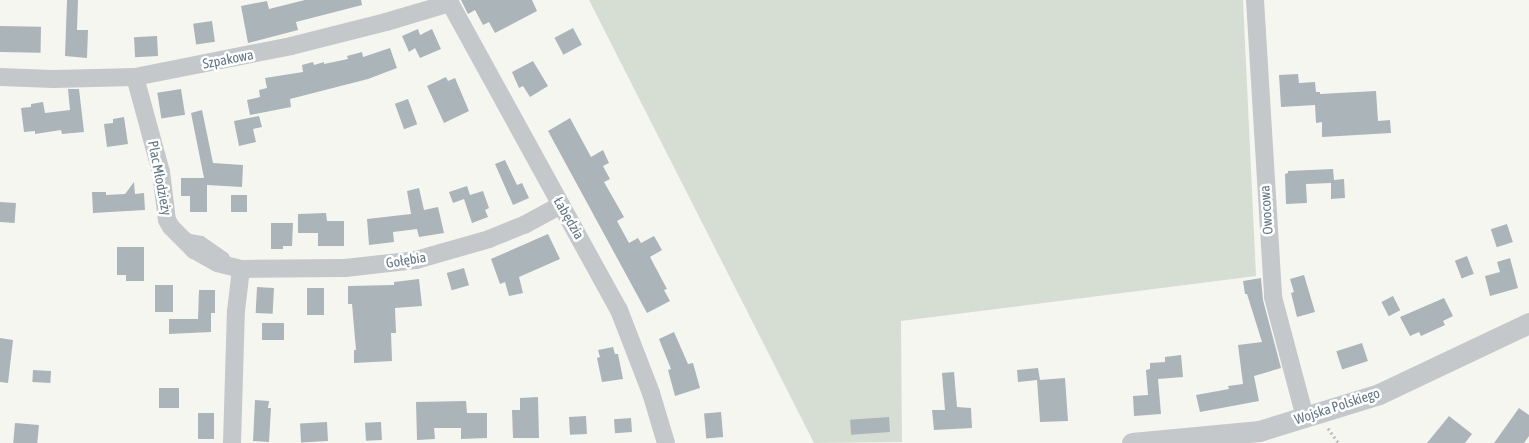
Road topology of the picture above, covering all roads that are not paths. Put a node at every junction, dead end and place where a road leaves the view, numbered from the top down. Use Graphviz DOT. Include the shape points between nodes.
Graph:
graph roads {
  1 [pos="1255,0"];
  2 [pos="450,3"];
  3 [pos="0,77"];
  4 [pos="135,77"];
  5 [pos="561,205"];
  6 [pos="235,267"];
  7 [pos="1529,323"];
  8 [pos="1305,417"];
  9 [pos="1197,440"];
  10 [pos="232,443"];
  11 [pos="666,443"];
  12 [pos="1132,443"];
  1 -- 8 [label="street, Owocowa" via="1273,297"];
  2 -- 4 [label="street, Szpakowa" via="291,46"];
  2 -- 5 [label="street, Łabędzia"];
  3 -- 4 [label="street, Szpakowa"];
  4 -- 6 [label="street, Plac Młodzieży" via="161,172 167,220 194,250"];
  5 -- 6 [label="street, Gołębia" via="489,239 416,260 345,268"];
  5 -- 11 [label="street, Łabędzia" via="619,310 651,393"];
  6 -- 10 [label="street"];
  7 -- 8 [label="street, Wojska Polskiego" via="1379,394"];
  8 -- 9 [label="street, Wojska Polskiego" via="1259,431"];
  9 -- 12 [label="street, Wojska Polskiego"];
}
